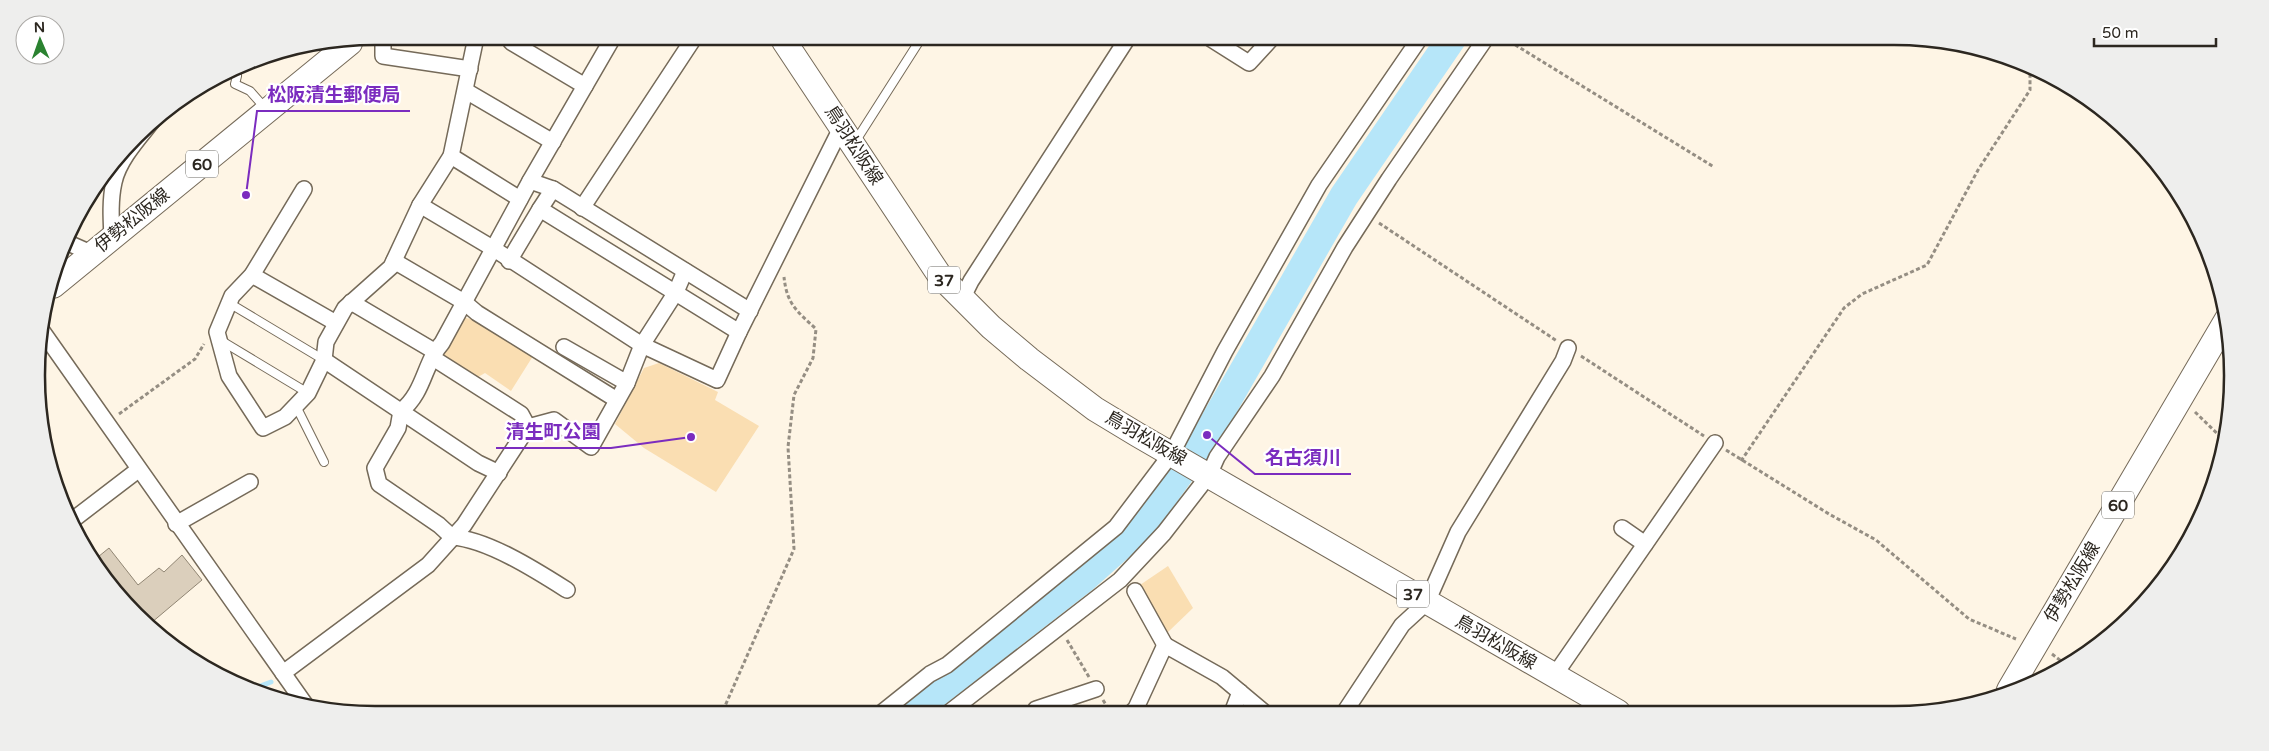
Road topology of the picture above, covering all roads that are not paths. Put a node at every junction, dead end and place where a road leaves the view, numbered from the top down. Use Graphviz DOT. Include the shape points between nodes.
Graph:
graph roads {
  1 [pos="383,45"];
  2 [pos="474,45"];
  3 [pos="516,45"];
  4 [pos="609,45"];
  5 [pos="689,45"];
  6 [pos="787,45"];
  7 [pos="916,45"];
  8 [pos="1123,45"];
  9 [pos="1221,45"];
  10 [pos="1266,45"];
  11 [pos="1415,45"];
  12 [pos="1481,45"];
  13 [pos="344,47"];
  14 [pos="470,69"];
  15 [pos="236,76"];
  16 [pos="585,86"];
  17 [pos="466,92"];
  18 [pos="267,111"];
  19 [pos="848,135"];
  20 [pos="553,142"];
  21 [pos="451,156"];
  22 [pos="123,162"];
  23 [pos="530,181"];
  24 [pos="304,189"];
  25 [pos="553,189"];
  26 [pos="520,199"];
  27 [pos="420,205"];
  28 [pos="540,208"];
  29 [pos="582,208"];
  30 [pos="112,237"];
  31 [pos="72,245"];
  32 [pos="494,249"];
  33 [pos="91,253"];
  34 [pos="394,261"];
  35 [pos="509,261"];
  36 [pos="684,271"];
  37 [pos="252,275"];
  38 [pos="59,281"];
  39 [pos="676,292"];
  40 [pos="962,298"];
  41 [pos="351,302"];
  42 [pos="464,302"];
  43 [pos="229,303"];
  44 [pos="750,311"];
  45 [pos="336,323"];
  46 [pos="2221,330"];
  47 [pos="739,332"];
  48 [pos="218,336"];
  49 [pos="47,339"];
  50 [pos="642,345"];
  51 [pos="564,347"];
  52 [pos="1568,348"];
  53 [pos="434,354"];
  54 [pos="324,360"];
  55 [pos="627,383"];
  56 [pos="308,393"];
  57 [pos="617,400"];
  58 [pos="296,406"];
  59 [pos="401,411"];
  60 [pos="528,427"];
  61 [pos="1715,443"];
  62 [pos="1172,453"];
  63 [pos="324,462"];
  64 [pos="138,470"];
  65 [pos="500,473"];
  66 [pos="1209,475"];
  67 [pos="250,482"];
  68 [pos="77,517"];
  69 [pos="176,524"];
  70 [pos="1622,528"];
  71 [pos="452,537"];
  72 [pos="1645,544"];
  73 [pos="567,590"];
  74 [pos="1135,591"];
  75 [pos="1426,602"];
  76 [pos="1165,645"];
  77 [pos="283,673"];
  78 [pos="1554,676"];
  79 [pos="2013,684"];
  80 [pos="1096,689"];
  81 [pos="1240,692"];
  82 [pos="300,697"];
  83 [pos="890,706"];
  84 [pos="957,706"];
  85 [pos="1042,706"];
  86 [pos="1137,706"];
  87 [pos="1235,706"];
  88 [pos="1257,706"];
  89 [pos="1349,706"];
  90 [pos="1607,706"];
  1 -- 14 [label="street" via="383,56"];
  2 -- 14 [label="street"];
  3 -- 16 [label="street"];
  4 -- 16 [label="street"];
  5 -- 29 [label="street"];
  6 -- 19 [label="main road, 鳥羽松阪線 / 37"];
  7 -- 19 [label="lane"];
  8 -- 40 [label="street"];
  9 -- 10 [label="street" via="1249,63"];
  11 -- 62 [label="street" via="1319,185 1225,351"];
  12 -- 66 [label="street" via="1345,247 1272,376 1217,457"];
  13 -- 18 [label="main road, 伊勢松阪線 / 60"];
  14 -- 17 [label="street"];
  15 -- 18 [label="lane" via="235,84 250,91"];
  16 -- 20 [label="street"];
  17 -- 20 [label="street"];
  17 -- 21 [label="street"];
  18 -- 30 [label="main road, 伊勢松阪線 / 60"];
  19 -- 40 [label="main road, 鳥羽松阪線 / 37" via="940,276"];
  19 -- 44 [label="street"];
  20 -- 23 [label="street"];
  21 -- 26 [label="street"];
  21 -- 27 [label="street"];
  22 -- 30 [label="street" via="114,180 111,200"];
  23 -- 25 [label="street"];
  23 -- 26 [label="street"];
  24 -- 37 [label="street"];
  25 -- 28 [label="street"];
  25 -- 29 [label="street"];
  26 -- 32 [label="street"];
  27 -- 32 [label="street"];
  27 -- 34 [label="street"];
  28 -- 35 [label="street"];
  28 -- 39 [label="street"];
  29 -- 36 [label="street"];
  30 -- 33 [label="main road, 伊勢松阪線 / 60"];
  31 -- 33 [label="street"];
  32 -- 35 [label="street"];
  32 -- 42 [label="street"];
  33 -- 38 [label="main road, 伊勢松阪線 / 60"];
  34 -- 41 [label="street"];
  34 -- 42 [label="street"];
  35 -- 50 [label="street"];
  36 -- 39 [label="street"];
  36 -- 44 [label="street"];
  37 -- 43 [label="street"];
  37 -- 45 [label="street"];
  39 -- 47 [label="street"];
  39 -- 50 [label="street"];
  40 -- 62 [label="main road, 鳥羽松阪線 / 37" via="1029,359 1095,409"];
  41 -- 45 [label="street"];
  41 -- 53 [label="street"];
  42 -- 53 [label="street"];
  42 -- 57 [label="street"];
  43 -- 48 [label="street"];
  43 -- 54 [label="lane"];
  44 -- 47 [label="street"];
  45 -- 54 [label="street" via="326,342"];
  46 -- 79 [label="main road, 伊勢松阪線 / 60"];
  47 -- 50 [label="street" via="718,380"];
  48 -- 56 [label="lane"];
  48 -- 58 [label="street" via="229,376 263,428 285,417"];
  49 -- 64 [label="street"];
  50 -- 55 [label="street"];
  51 -- 55 [label="street"];
  52 -- 75 [label="street" via="1458,532"];
  53 -- 59 [label="street" via="413,402"];
  53 -- 60 [label="street" via="521,414"];
  54 -- 56 [label="street"];
  54 -- 59 [label="street"];
  55 -- 57 [label="street"];
  56 -- 58 [label="street"];
  57 -- 60 [label="street" via="591,447 554,420"];
  58 -- 63 [label="lane"];
  59 -- 65 [label="street" via="478,463"];
  59 -- 71 [label="street" via="398,428 375,468 379,484"];
  60 -- 65 [label="street"];
  61 -- 72 [label="street"];
  62 -- 66 [label="main road, 鳥羽松阪線 / 37"];
  62 -- 83 [label="street" via="1116,527 947,665 930,674"];
  64 -- 68 [label="street"];
  64 -- 69 [label="street"];
  65 -- 71 [label="street"];
  66 -- 75 [label="main road, 鳥羽松阪線 / 37"];
  66 -- 84 [label="street" via="1164,533 1120,580"];
  67 -- 69 [label="street"];
  69 -- 77 [label="street"];
  70 -- 72 [label="street"];
  71 -- 73 [label="street" via="466,538 524,564"];
  71 -- 77 [label="street" via="428,565"];
  72 -- 78 [label="street"];
  74 -- 76 [label="street"];
  75 -- 78 [label="main road, 鳥羽松阪線 / 37"];
  75 -- 89 [label="street" via="1402,625"];
  76 -- 81 [label="street" via="1222,677"];
  76 -- 86 [label="street"];
  77 -- 82 [label="street"];
  78 -- 90 [label="main road, 鳥羽松阪線 / 37"];
  80 -- 85 [label="street"];
  81 -- 87 [label="street"];
  81 -- 88 [label="street"];
}
